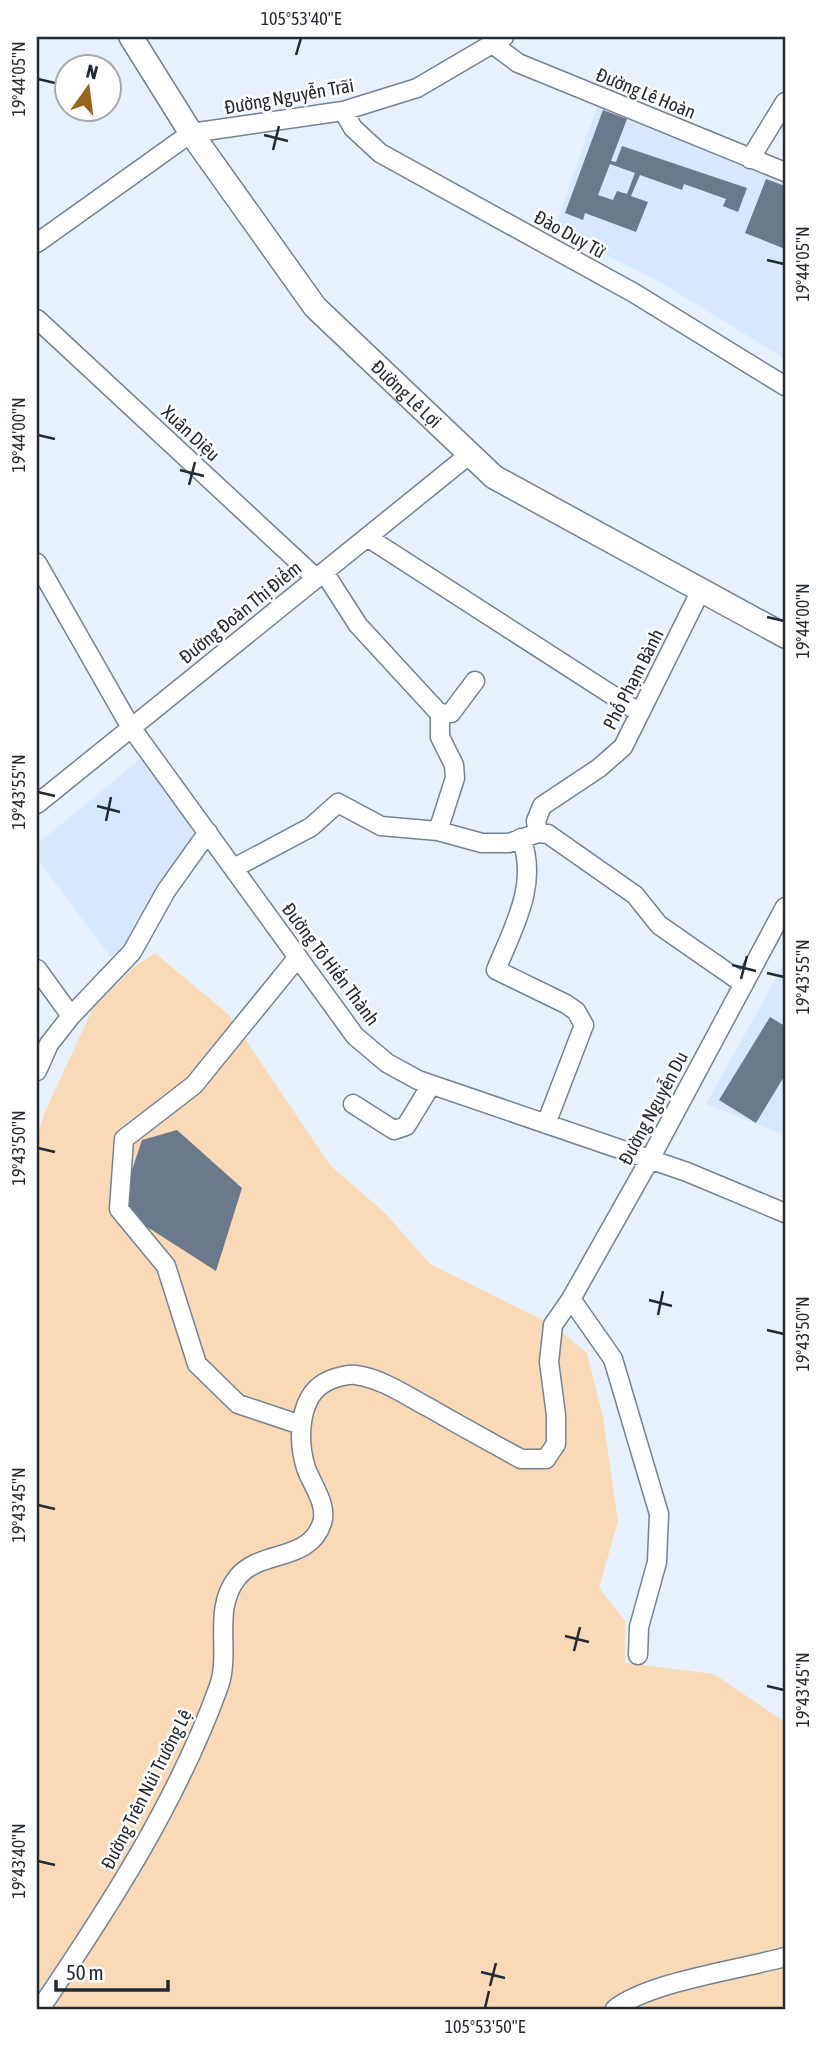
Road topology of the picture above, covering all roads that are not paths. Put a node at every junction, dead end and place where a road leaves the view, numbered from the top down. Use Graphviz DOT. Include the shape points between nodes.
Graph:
graph roads {
  1 [pos="131,37"];
  2 [pos="499,41"];
  3 [pos="785,102"];
  4 [pos="343,111"];
  5 [pos="191,133"];
  6 [pos="750,159"];
  7 [pos="785,172"];
  8 [pos="37,243"];
  9 [pos="37,319"];
  10 [pos="785,386"];
  11 [pos="470,454"];
  12 [pos="366,537"];
  13 [pos="37,564"];
  14 [pos="320,575"];
  15 [pos="701,590"];
  16 [pos="785,636"];
  17 [pos="475,681"];
  18 [pos="640,712"];
  19 [pos="440,714"];
  20 [pos="130,726"];
  21 [pos="37,804"];
  22 [pos="438,831"];
  23 [pos="208,832"];
  24 [pos="529,835"];
  25 [pos="234,868"];
  26 [pos="785,907"];
  27 [pos="299,957"];
  28 [pos="37,969"];
  29 [pos="744,984"];
  30 [pos="71,1016"];
  31 [pos="37,1071"];
  32 [pos="431,1085"];
  33 [pos="353,1104"];
  34 [pos="546,1124"];
  35 [pos="650,1159"];
  36 [pos="785,1213"];
  37 [pos="571,1299"];
  38 [pos="552,1325"];
  39 [pos="301,1425"];
  40 [pos="638,1655"];
  41 [pos="785,1957"];
  42 [pos="40,2009"];
  43 [pos="615,2009"];
  1 -- 5 [label="main road, Đường Lê Lợi"];
  2 -- 4 [label="street, Đường Nguyễn Trãi" via="417,88"];
  2 -- 6 [label="street, Đường Lê Hoàn" via="518,63"];
  3 -- 6 [label="street"];
  4 -- 5 [label="street, Đường Nguyễn Trãi"];
  4 -- 10 [label="street, Đào Duy Từ" via="352,128 380,153 634,292"];
  5 -- 8 [label="street"];
  5 -- 11 [label="main road, Đường Lê Lợi" via="315,307"];
  6 -- 7 [label="street, Đường Lê Hoàn"];
  9 -- 14 [label="street, Xuân Diệu"];
  11 -- 12 [label="street, Đường Đoàn Thị Điểm"];
  11 -- 15 [label="main road, Đường Lê Lợi" via="494,477"];
  12 -- 14 [label="street, Đường Đoàn Thị Điểm"];
  12 -- 18 [label="street"];
  13 -- 20 [label="street, Đường Tô Hiến Thành"];
  14 -- 19 [label="street, Xuân Diệu" via="358,625"];
  14 -- 20 [label="street, Đường Đoàn Thị Điểm"];
  15 -- 16 [label="main road, Đường Lê Lợi"];
  15 -- 18 [label="street, Phố Phạm Bành"];
  17 -- 19 [label="street" via="451,713"];
  18 -- 24 [label="street, Phố Phạm Bành" via="622,747 542,806"];
  19 -- 22 [label="street" via="440,737 454,765 455,778"];
  20 -- 21 [label="street, Đường Đoàn Thị Điểm"];
  20 -- 23 [label="street, Đường Tô Hiến Thành"];
  22 -- 24 [label="street" via="495,844"];
  22 -- 25 [label="street" via="381,825 338,803 311,827"];
  23 -- 25 [label="street, Đường Tô Hiến Thành"];
  23 -- 30 [label="street" via="166,891 132,952"];
  24 -- 29 [label="street" via="548,834 635,895 659,925"];
  24 -- 34 [label="street" via="525,896 496,970 566,1004 584,1025"];
  25 -- 27 [label="street, Đường Tô Hiến Thành"];
  26 -- 29 [label="street, Đường Nguyễn Du"];
  27 -- 32 [label="street, Đường Tô Hiến Thành" via="355,1036 387,1063"];
  27 -- 39 [label="street" via="194,1085 124,1139 119,1209 166,1266 197,1364 237,1404"];
  28 -- 30 [label="street"];
  29 -- 35 [label="street, Đường Nguyễn Du"];
  30 -- 31 [label="street" via="49,1044"];
  32 -- 33 [label="street" via="400,1129 394,1130"];
  32 -- 34 [label="street, Đường Tô Hiến Thành"];
  34 -- 35 [label="street, Đường Tô Hiến Thành"];
  35 -- 36 [label="street, Đường Tô Hiến Thành"];
  35 -- 37 [label="street, Đường Nguyễn Du"];
  37 -- 38 [label="street, Đường Nguyễn Du"];
  37 -- 40 [label="street" via="613,1359 659,1514 657,1562 639,1627"];
  38 -- 39 [label="street, Đường Trên Núi Trường Lệ" via="549,1362 556,1444 546,1459 521,1459 379,1381 353,1374 329,1380 313,1393"];
  39 -- 42 [label="street, Đường Trên Núi Trường Lệ" via="306,1466 323,1521 312,1542 261,1561 238,1577 224,1602 220,1682 190,1756 117,1894"];
  41 -- 43 [label="street" via="672,1985"];
}
